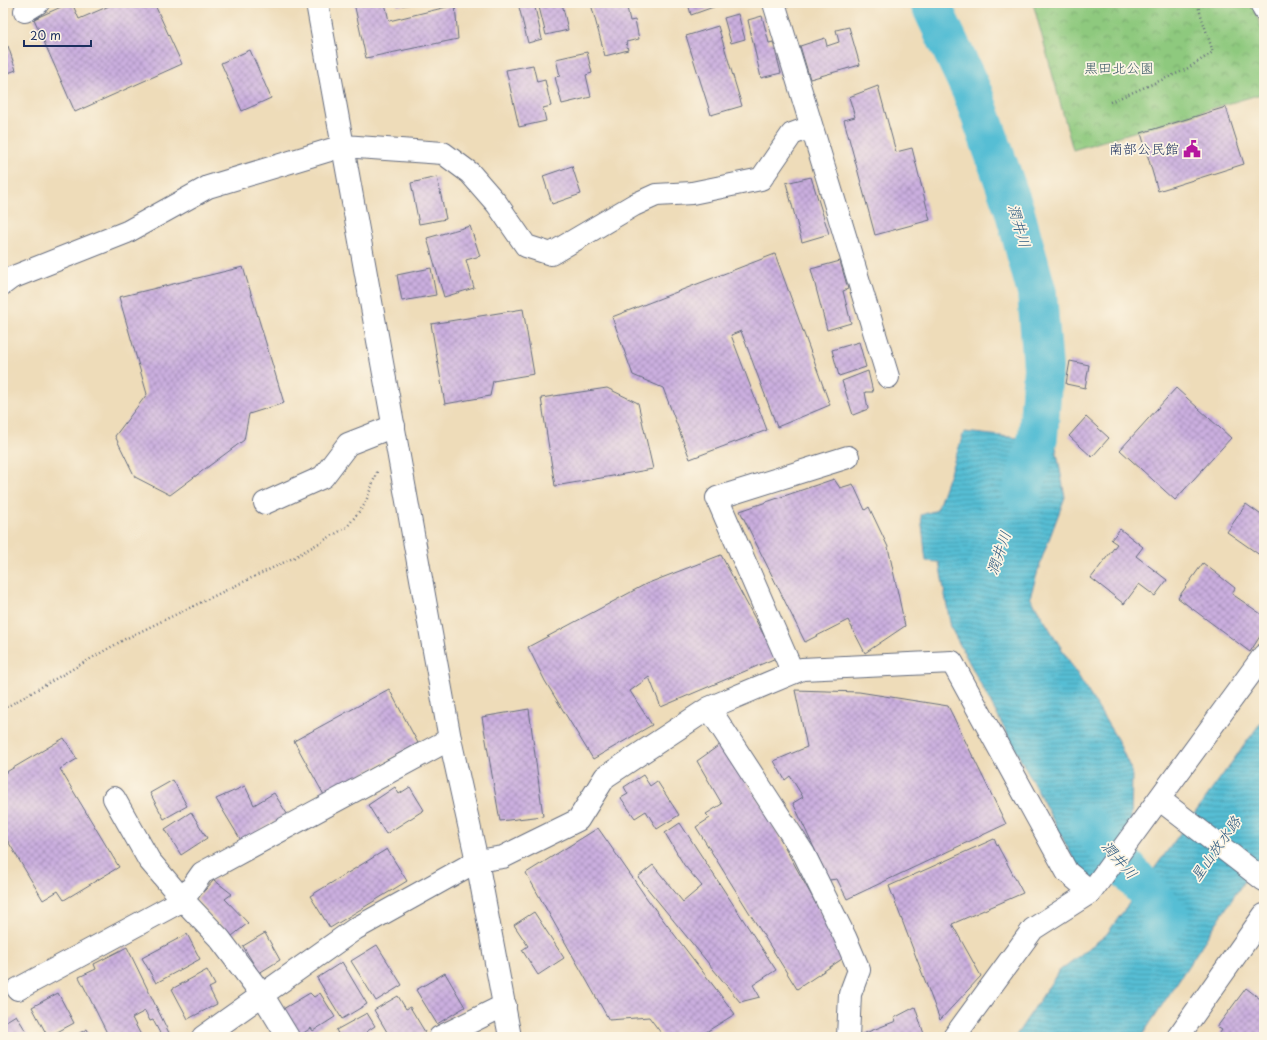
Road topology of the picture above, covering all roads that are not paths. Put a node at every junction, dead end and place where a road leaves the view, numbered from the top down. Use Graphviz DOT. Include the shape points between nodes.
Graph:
graph roads {
  1 [pos="317,3"];
  2 [pos="774,3"];
  3 [pos="1261,3"];
  4 [pos="1264,10"];
  5 [pos="811,127"];
  6 [pos="343,146"];
  7 [pos="3,284"];
  8 [pos="888,377"];
  9 [pos="394,426"];
  10 [pos="848,457"];
  11 [pos="265,503"];
  12 [pos="1264,655"];
  13 [pos="793,673"];
  14 [pos="709,708"];
  15 [pos="450,739"];
  16 [pos="114,798"];
  17 [pos="1167,805"];
  18 [pos="477,861"];
  19 [pos="1264,880"];
  20 [pos="1091,892"];
  21 [pos="183,900"];
  22 [pos="1264,915"];
  23 [pos="18,989"];
  24 [pos="263,996"];
  25 [pos="505,1005"];
  26 [pos="204,1037"];
  27 [pos="288,1037"];
  28 [pos="440,1037"];
  29 [pos="510,1037"];
  30 [pos="848,1037"];
  31 [pos="954,1037"];
  32 [pos="1178,1037"];
  1 -- 6 [label="street"];
  2 -- 5 [label="street"];
  3 -- 4 [label="street"];
  5 -- 6 [label="street" via="792,134 761,179 692,193 656,195 634,205 551,254 526,246 497,204 470,173 443,153"];
  5 -- 8 [label="street"];
  6 -- 7 [label="street" via="208,187 127,232 11,278"];
  6 -- 9 [label="street"];
  9 -- 11 [label="street" via="348,444 323,477"];
  9 -- 15 [label="street"];
  10 -- 13 [label="street" via="717,498"];
  12 -- 17 [label="street"];
  13 -- 14 [label="street"];
  13 -- 20 [label="street" via="802,669 952,662 1067,872"];
  14 -- 18 [label="street" via="605,777 578,820 503,857"];
  14 -- 30 [label="street" via="804,854 859,970 850,994"];
  15 -- 18 [label="street"];
  15 -- 21 [label="street" via="202,873"];
  16 -- 21 [label="street" via="149,860"];
  17 -- 19 [label="street"];
  17 -- 20 [label="street" via="1141,826"];
  18 -- 24 [label="street" via="355,930"];
  18 -- 25 [label="street"];
  20 -- 31 [label="street" via="1033,929"];
  21 -- 23 [label="street"];
  21 -- 24 [label="street" via="220,938"];
  22 -- 32 [label="street"];
  24 -- 26 [label="street"];
  24 -- 27 [label="street"];
  25 -- 28 [label="street"];
  25 -- 29 [label="street"];
}
